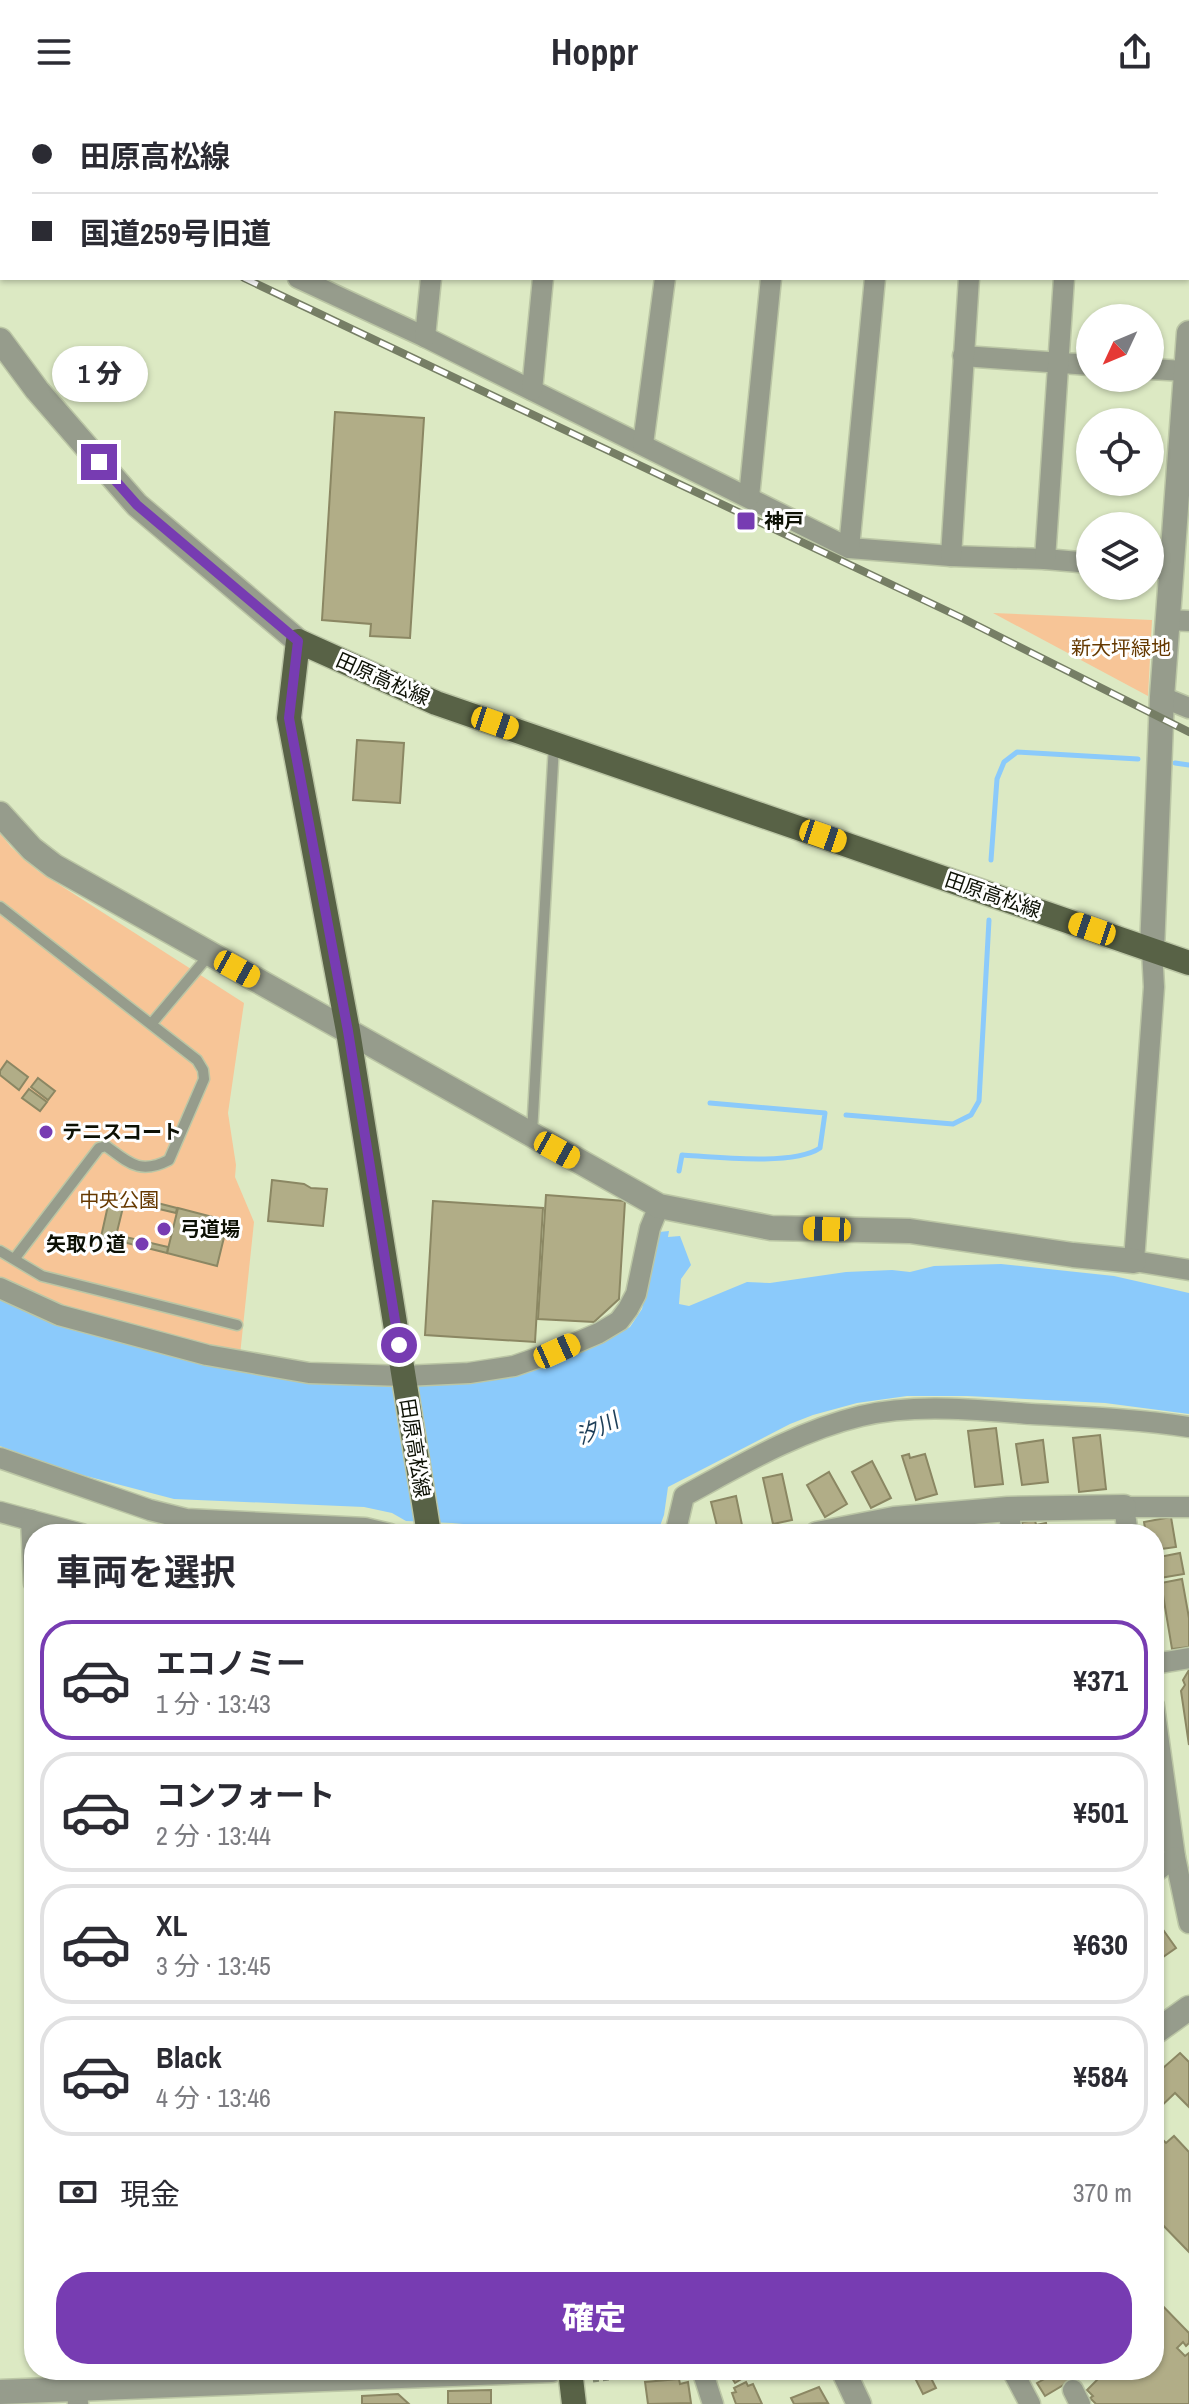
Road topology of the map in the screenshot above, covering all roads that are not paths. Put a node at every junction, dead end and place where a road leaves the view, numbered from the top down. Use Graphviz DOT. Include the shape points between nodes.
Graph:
graph roads {
  1 [pos="302,280"];
  2 [pos="431,280"];
  3 [pos="543,280"];
  4 [pos="665,280"];
  5 [pos="771,280"];
  6 [pos="875,280"];
  7 [pos="969,280"];
  8 [pos="1064,280"];
  9 [pos="1189,333"];
  10 [pos="425,337"];
  11 [pos="0,340"];
  12 [pos="963,356"];
  13 [pos="1058,363"];
  14 [pos="1076,364"];
  15 [pos="1164,370"];
  16 [pos="1185,371"];
  17 [pos="532,390"];
  18 [pos="1185,434"];
  19 [pos="643,444"];
  20 [pos="749,497"];
  21 [pos="1182,522"];
  22 [pos="849,548"];
  23 [pos="951,556"];
  24 [pos="1045,559"];
  25 [pos="1164,560"];
  26 [pos="1076,562"];
  27 [pos="1164,581"];
  28 [pos="1178,621"];
  29 [pos="298,641"];
  30 [pos="1162,697"];
  31 [pos="1189,708"];
  32 [pos="554,743"];
  33 [pos="0,814"];
  34 [pos="0,907"];
  35 [pos="1152,950"];
  36 [pos="210,954"];
  37 [pos="1189,963"];
  38 [pos="152,1023"];
  39 [pos="348,1031"];
  40 [pos="532,1136"];
  41 [pos="659,1206"];
  42 [pos="0,1251"];
  43 [pos="15,1258"];
  44 [pos="1134,1261"];
  45 [pos="1189,1270"];
  46 [pos="0,1288"];
  47 [pos="237,1325"];
  48 [pos="405,1380"];
  49 [pos="1189,1427"];
  50 [pos="0,1458"];
  51 [pos="1124,1507"];
  52 [pos="1189,1507"];
  53 [pos="1008,1509"];
  54 [pos="0,1512"];
  55 [pos="31,1520"];
  56 [pos="31,1524"];
  57 [pos="46,1524"];
  58 [pos="285,1524"];
  59 [pos="427,1524"];
  60 [pos="677,1524"];
  61 [pos="909,1524"];
  62 [pos="1010,1524"];
  63 [pos="1127,1524"];
  64 [pos="1189,1658"];
  65 [pos="1164,1662"];
  66 [pos="1164,1778"];
  67 [pos="1175,1857"];
  68 [pos="1164,1865"];
  69 [pos="1189,1923"];
  70 [pos="1189,2008"];
  71 [pos="1164,2026"];
  72 [pos="272,2380"];
  73 [pos="705,2380"];
  74 [pos="848,2380"];
  75 [pos="1017,2380"];
  76 [pos="77,2387"];
  77 [pos="0,2392"];
  78 [pos="713,2404"];
  79 [pos="859,2404"];
  80 [pos="1030,2404"];
  1 -- 10 [label="street"];
  2 -- 10 [label="street"];
  3 -- 17 [label="street"];
  4 -- 19 [label="street"];
  5 -- 20 [label="street"];
  6 -- 22 [label="street"];
  7 -- 12 [label="street"];
  8 -- 13 [label="street"];
  9 -- 16 [label="street"];
  10 -- 17 [label="street"];
  11 -- 29 [label="street" via="137,505"];
  12 -- 13 [label="street"];
  12 -- 23 [label="street"];
  13 -- 14 [label="street"];
  13 -- 24 [label="street"];
  15 -- 16 [label="street"];
  16 -- 18 [label="street"];
  17 -- 19 [label="street"];
  18 -- 21 [label="street"];
  19 -- 20 [label="street"];
  20 -- 22 [label="street"];
  21 -- 25 [label="street"];
  22 -- 23 [label="street"];
  23 -- 24 [label="street"];
  24 -- 26 [label="street"];
  27 -- 28 [label="street"];
  28 -- 30 [label="street"];
  29 -- 32 [label="main road, 田原高松線" via="436,703"];
  29 -- 39 [label="main road, 田原高松線" via="289,718"];
  30 -- 31 [label="street"];
  30 -- 35 [label="street"];
  32 -- 35 [label="main road, 田原高松線"];
  32 -- 40 [label="lane"];
  33 -- 36 [label="street" via="54,866"];
  34 -- 38 [label="lane"];
  35 -- 37 [label="main road, 田原高松線"];
  35 -- 44 [label="street" via="1154,987"];
  36 -- 38 [label="lane"];
  36 -- 39 [label="street"];
  38 -- 43 [label="lane" via="203,1070 204,1079 169,1160 144,1167 106,1146 99,1148"];
  39 -- 40 [label="street"];
  39 -- 48 [label="main road, 田原高松線"];
  40 -- 41 [label="street"];
  41 -- 44 [label="street" via="771,1228 910,1231"];
  41 -- 48 [label="street" via="636,1294 619,1321 514,1366"];
  42 -- 43 [label="lane"];
  43 -- 47 [label="lane" via="42,1276"];
  44 -- 45 [label="street"];
  46 -- 48 [label="street" via="59,1315 207,1355 309,1373"];
  48 -- 59 [label="main road, 田原高松線"];
  49 -- 60 [label="street" via="975,1410 863,1415 756,1456 684,1496"];
  50 -- 58 [label="street" via="186,1519"];
  51 -- 52 [label="street"];
  51 -- 53 [label="street"];
  51 -- 63 [label="street"];
  53 -- 61 [label="street"];
  53 -- 62 [label="street"];
  54 -- 55 [label="street"];
  55 -- 56 [label="street"];
  55 -- 57 [label="street"];
  64 -- 65 [label="street"];
  66 -- 67 [label="street"];
  67 -- 68 [label="street"];
  67 -- 69 [label="street"];
  70 -- 71 [label="street"];
  72 -- 76 [label="street"];
  73 -- 78 [label="street"];
  74 -- 79 [label="street"];
  75 -- 80 [label="street"];
  76 -- 77 [label="street"];
}
